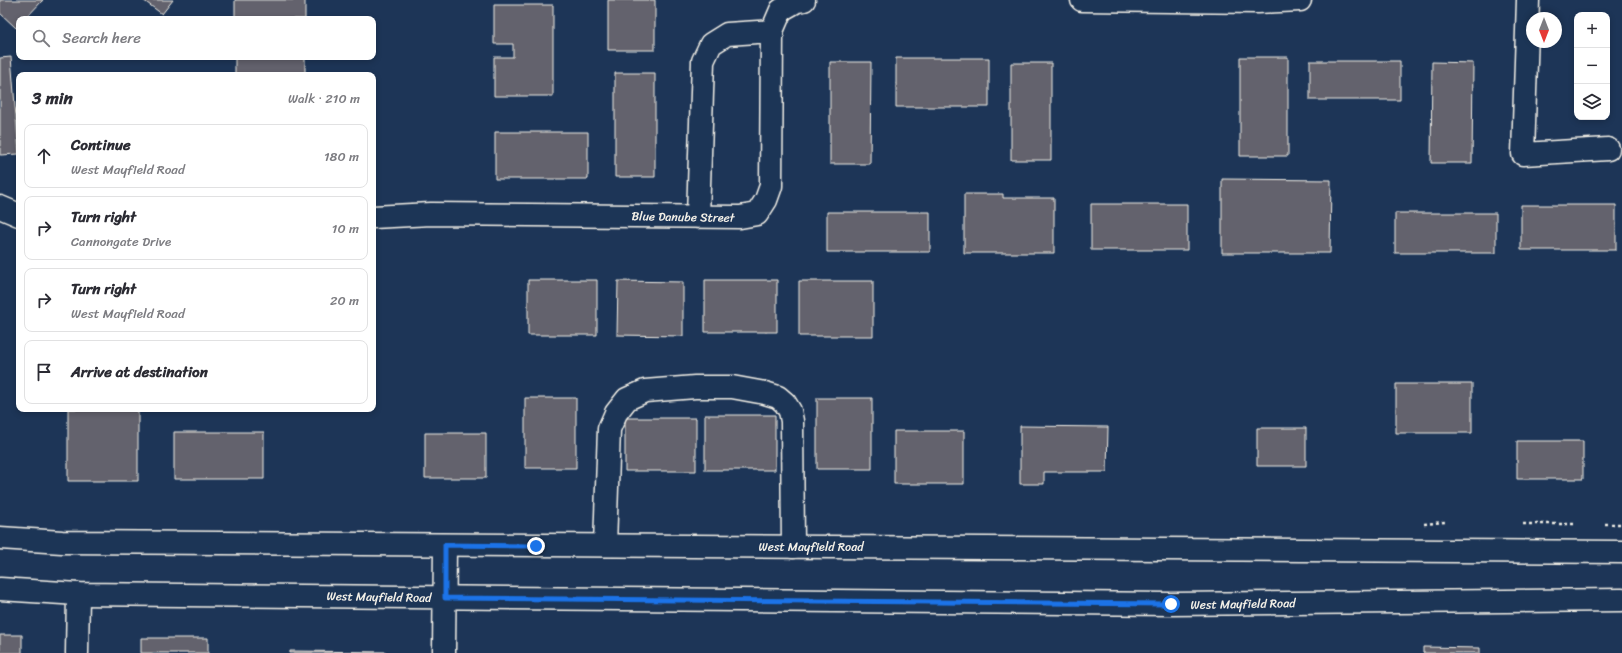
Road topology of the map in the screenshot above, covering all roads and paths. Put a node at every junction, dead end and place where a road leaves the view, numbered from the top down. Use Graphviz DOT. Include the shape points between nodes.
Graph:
graph roads {
  1 [pos="804,0"];
  2 [pos="1082,0"];
  3 [pos="1300,0"];
  4 [pos="1528,0"];
  5 [pos="772,31"];
  6 [pos="1608,149"];
  7 [pos="0,207"];
  8 [pos="16,214"];
  9 [pos="376,217"];
  10 [pos="698,217"];
  11 [pos="1517,524"];
  12 [pos="1576,524"];
  13 [pos="1605,524"];
  14 [pos="1622,524"];
  15 [pos="0,538"];
  16 [pos="445,545"];
  17 [pos="605,546"];
  18 [pos="794,547"];
  19 [pos="1622,552"];
  20 [pos="0,589"];
  21 [pos="78,594"];
  22 [pos="445,598"];
  23 [pos="1622,600"];
  24 [pos="77,653"];
  25 [pos="444,653"];
  1 -- 5 [label="main road, Blue Danube Street" via="781,10"];
  2 -- 3 [label="main road"];
  4 -- 6 [label="main road" via="1523,154"];
  5 -- 10 [label="main road" via="727,34 711,44 703,61"];
  5 -- 10 [label="main road, Blue Danube Street" via="771,186 766,200 757,214 740,217"];
  7 -- 8 [label="main road"];
  9 -- 10 [label="main road, Blue Danube Street" via="431,214"];
  11 -- 12 [label="path"];
  13 -- 14 [label="path"];
  15 -- 16 [label="main road, West Mayfield Road" via="62,542"];
  16 -- 17 [label="main road, West Mayfield Road"];
  16 -- 22 [label="main road"];
  17 -- 18 [label="main road, West Mayfield Road"];
  17 -- 18 [label="main road" via="609,429 616,413 627,399 645,391 694,386 752,390 778,397 790,411"];
  18 -- 19 [label="main road, West Mayfield Road"];
  20 -- 21 [label="main road, West Mayfield Road"];
  21 -- 22 [label="main road, West Mayfield Road"];
  21 -- 24 [label="main road"];
  22 -- 23 [label="main road, West Mayfield Road" via="1163,604"];
  22 -- 25 [label="main road"];
}
